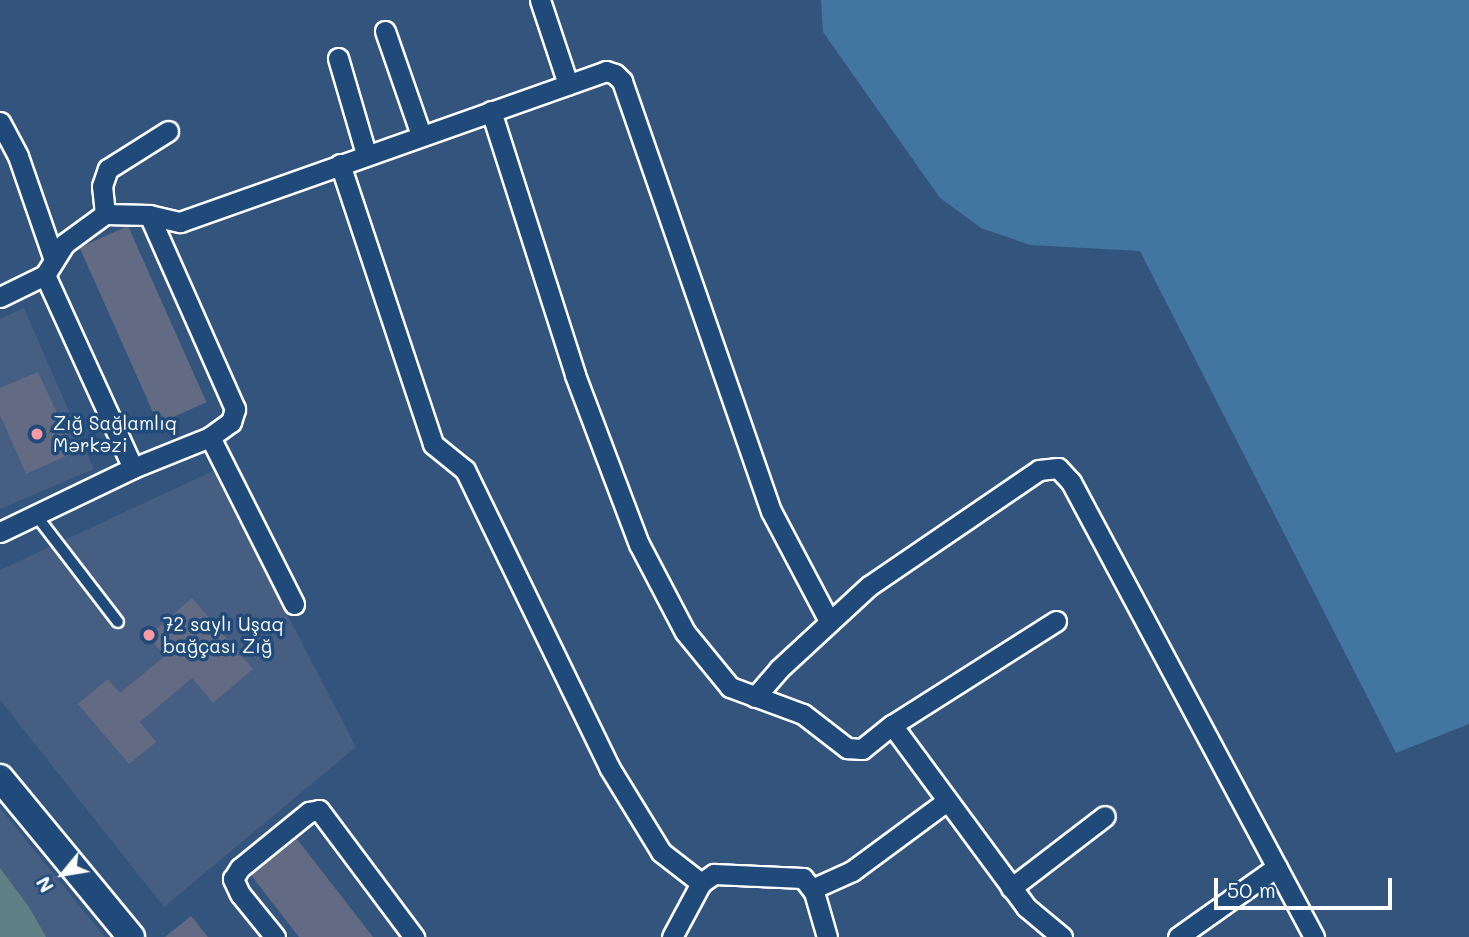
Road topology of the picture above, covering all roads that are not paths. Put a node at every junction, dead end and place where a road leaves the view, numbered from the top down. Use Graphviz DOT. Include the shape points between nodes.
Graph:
graph roads {
  1 [pos="540,0"];
  2 [pos="385,31"];
  3 [pos="338,58"];
  4 [pos="568,85"];
  5 [pos="491,111"];
  6 [pos="0,122"];
  7 [pos="168,131"];
  8 [pos="421,135"];
  9 [pos="366,154"];
  10 [pos="340,163"];
  11 [pos="105,214"];
  12 [pos="149,215"];
  13 [pos="50,268"];
  14 [pos="0,297"];
  15 [pos="210,438"];
  16 [pos="133,468"];
  17 [pos="34,513"];
  18 [pos="0,532"];
  19 [pos="294,604"];
  20 [pos="829,621"];
  21 [pos="1056,621"];
  22 [pos="118,622"];
  23 [pos="755,697"];
  24 [pos="892,725"];
  25 [pos="0,778"];
  26 [pos="947,801"];
  27 [pos="1105,816"];
  28 [pos="1277,867"];
  29 [pos="701,883"];
  30 [pos="1011,888"];
  31 [pos="812,889"];
  32 [pos="131,937"];
  33 [pos="275,937"];
  34 [pos="414,937"];
  35 [pos="672,937"];
  36 [pos="827,937"];
  37 [pos="1062,937"];
  38 [pos="1178,937"];
  39 [pos="1314,937"];
  1 -- 4 [label="street"];
  2 -- 8 [label="street"];
  3 -- 9 [label="street"];
  4 -- 5 [label="street"];
  4 -- 20 [label="street" via="606,71 622,82 771,511"];
  5 -- 8 [label="street"];
  5 -- 23 [label="street" via="575,375 639,544 685,632 730,687"];
  6 -- 13 [label="street" via="18,156"];
  7 -- 11 [label="street" via="108,169 102,186"];
  8 -- 9 [label="street"];
  9 -- 10 [label="street"];
  10 -- 12 [label="street" via="180,222"];
  10 -- 29 [label="street" via="433,444 465,470 609,766 661,852"];
  11 -- 12 [label="street"];
  11 -- 13 [label="street" via="64,244"];
  12 -- 15 [label="street" via="235,409 231,422"];
  13 -- 14 [label="street"];
  13 -- 16 [label="street"];
  15 -- 16 [label="street"];
  15 -- 19 [label="street"];
  16 -- 17 [label="street"];
  17 -- 18 [label="street"];
  17 -- 22 [label="lane"];
  20 -- 23 [label="street"];
  20 -- 28 [label="street" via="869,586 1039,470 1058,468 1071,482"];
  21 -- 24 [label="street"];
  23 -- 24 [label="street" via="803,714 851,750 862,748"];
  24 -- 26 [label="street"];
  25 -- 32 [label="street"];
  26 -- 30 [label="street"];
  26 -- 31 [label="street" via="852,871"];
  27 -- 30 [label="street"];
  28 -- 38 [label="street"];
  28 -- 39 [label="street"];
  29 -- 31 [label="street" via="715,874 781,876 803,878"];
  29 -- 35 [label="street"];
  30 -- 37 [label="street"];
  31 -- 36 [label="street"];
  33 -- 34 [label="street" via="233,879 240,868 309,812 319,810"];
}
